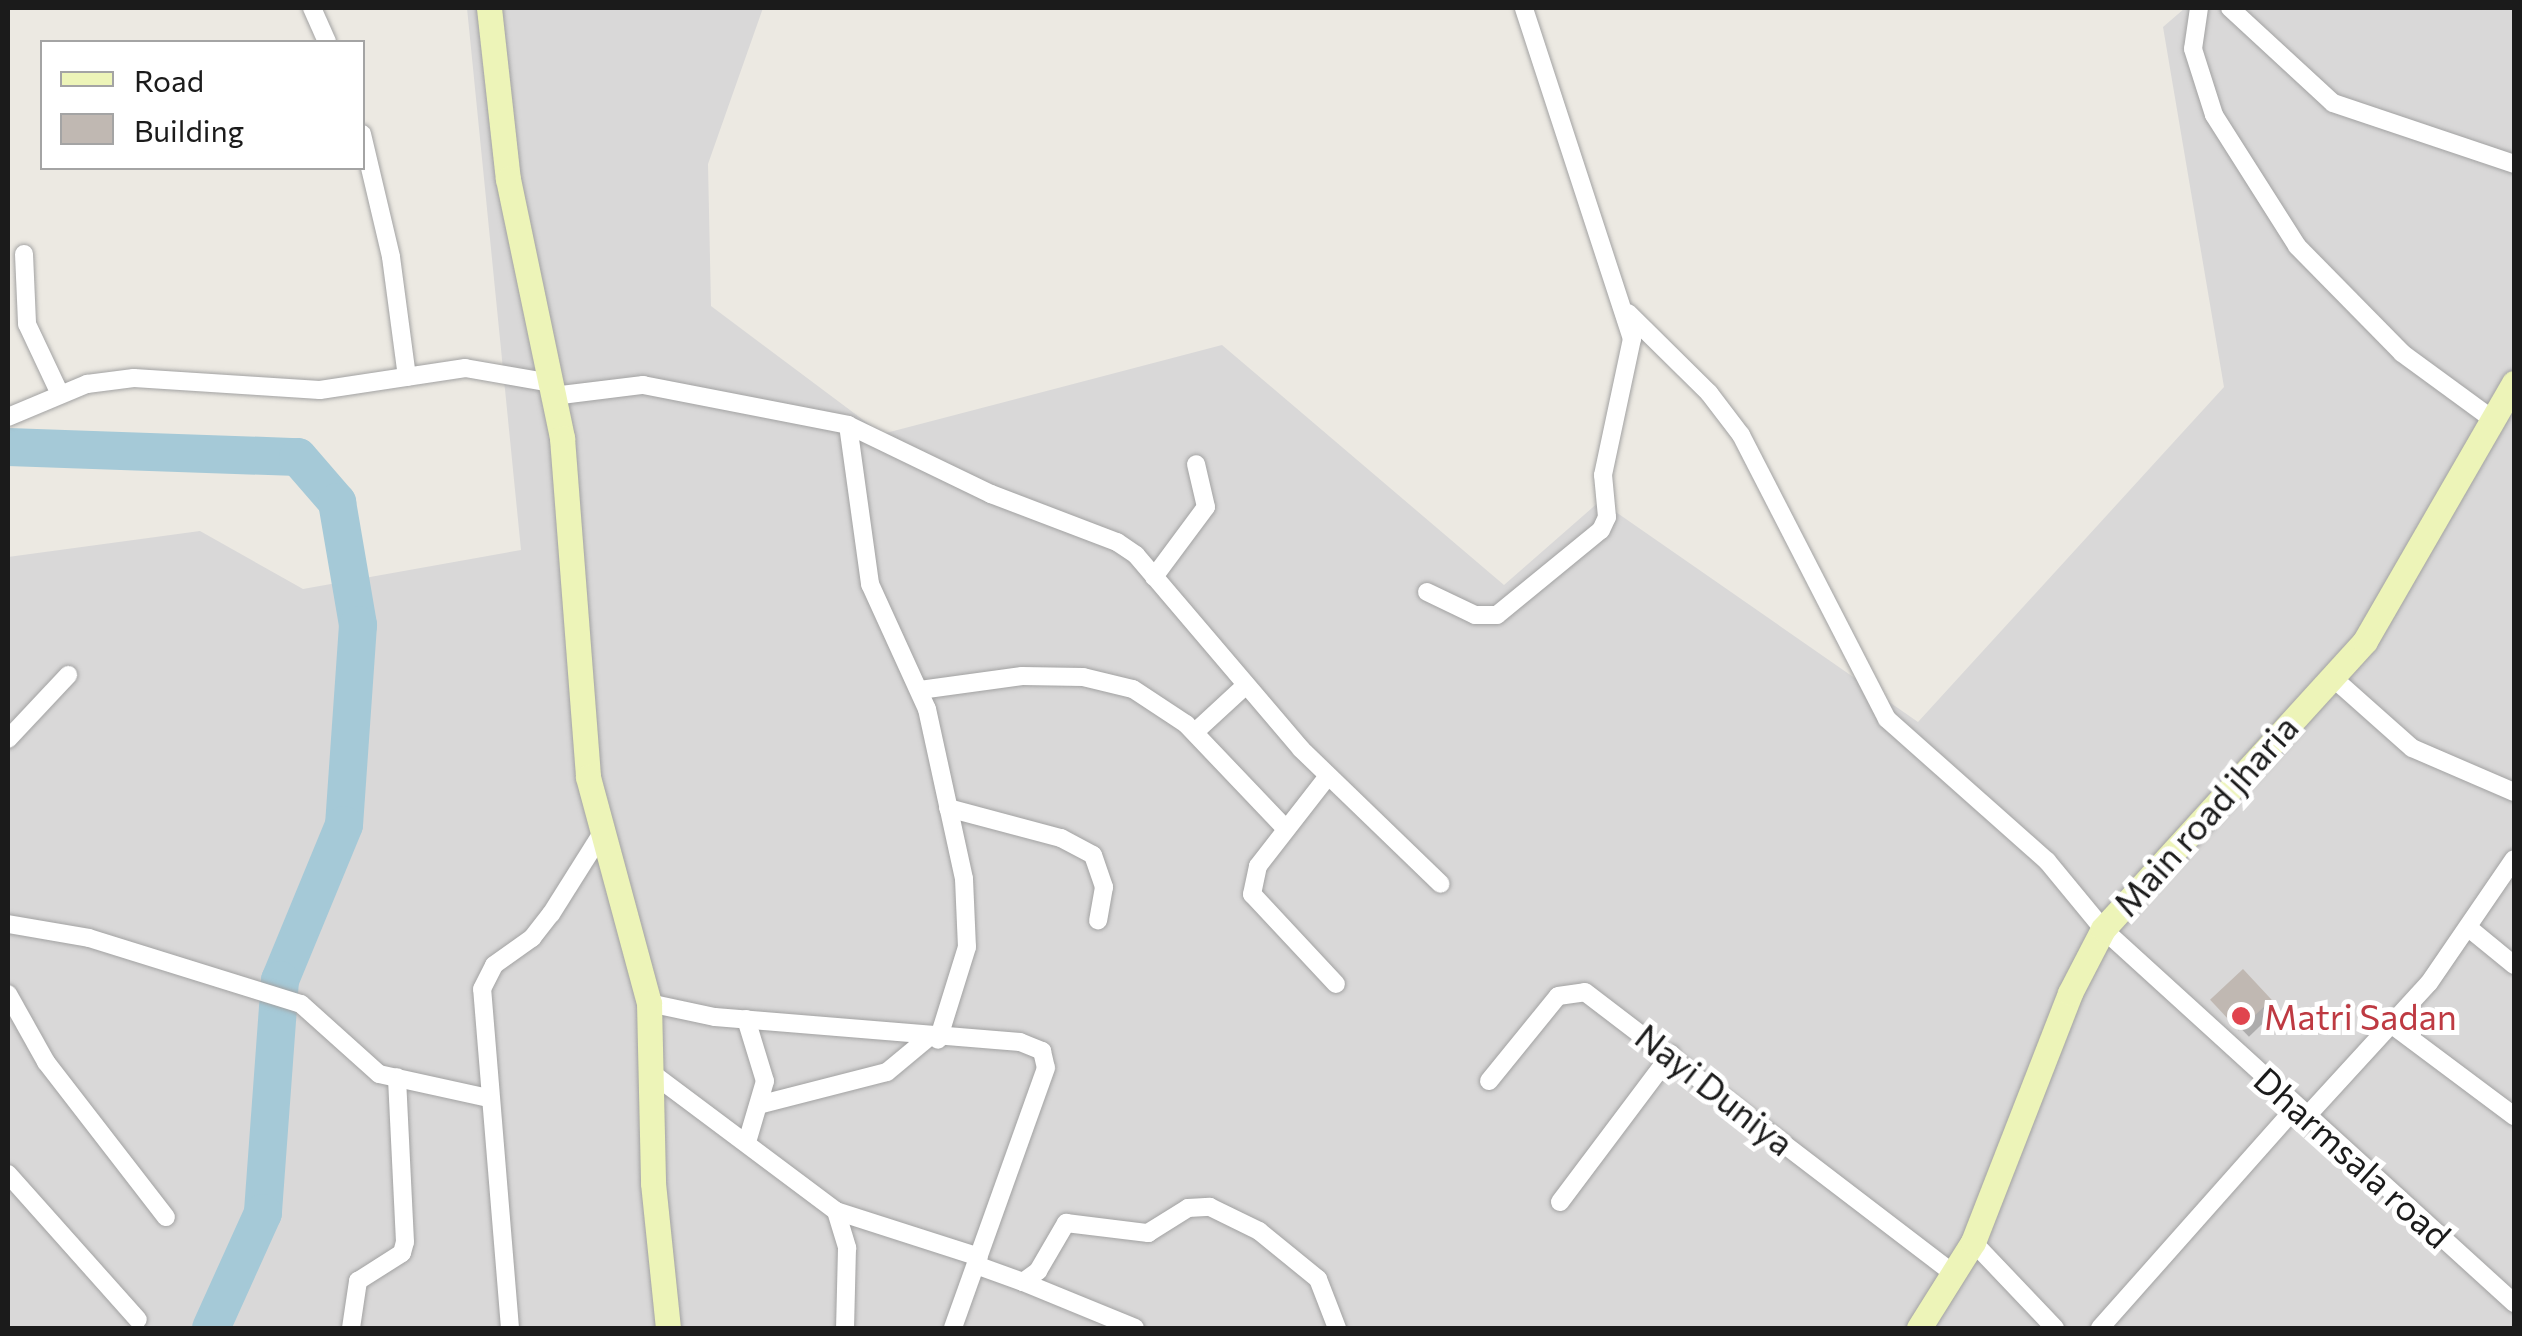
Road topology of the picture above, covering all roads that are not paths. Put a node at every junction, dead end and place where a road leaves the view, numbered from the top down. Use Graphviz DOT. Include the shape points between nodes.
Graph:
graph roads {
  1 [pos="312,8"];
  2 [pos="490,8"];
  3 [pos="1524,8"];
  4 [pos="2199,8"];
  5 [pos="2230,8"];
  6 [pos="326,40"];
  7 [pos="365,147"];
  8 [pos="2514,164"];
  9 [pos="24,254"];
  10 [pos="1628,313"];
  11 [pos="407,377"];
  12 [pos="2514,383"];
  13 [pos="552,390"];
  14 [pos="60,394"];
  15 [pos="8,416"];
  16 [pos="2494,421"];
  17 [pos="848,425"];
  18 [pos="1196,464"];
  19 [pos="1154,577"];
  20 [pos="1427,592"];
  21 [pos="68,675"];
  22 [pos="2332,677"];
  23 [pos="1245,686"];
  24 [pos="920,690"];
  25 [pos="1194,732"];
  26 [pos="8,739"];
  27 [pos="1328,776"];
  28 [pos="2514,792"];
  29 [pos="948,808"];
  30 [pos="1286,828"];
  31 [pos="602,833"];
  32 [pos="2514,859"];
  33 [pos="1441,884"];
  34 [pos="1098,920"];
  35 [pos="8,924"];
  36 [pos="2103,929"];
  37 [pos="2470,929"];
  38 [pos="2514,964"];
  39 [pos="1336,984"];
  40 [pos="8,994"];
  41 [pos="648,1003"];
  42 [pos="746,1020"];
  43 [pos="2391,1024"];
  44 [pos="933,1039"];
  45 [pos="1671,1054"];
  46 [pos="653,1074"];
  47 [pos="397,1078"];
  48 [pos="1488,1081"];
  49 [pos="488,1098"];
  50 [pos="762,1104"];
  51 [pos="2302,1112"];
  52 [pos="2514,1116"];
  53 [pos="747,1142"];
  54 [pos="8,1174"];
  55 [pos="1560,1202"];
  56 [pos="836,1211"];
  57 [pos="166,1217"];
  58 [pos="1973,1242"];
  59 [pos="978,1261"];
  60 [pos="1953,1273"];
  61 [pos="1023,1282"];
  62 [pos="2514,1303"];
  63 [pos="138,1320"];
  64 [pos="352,1328"];
  65 [pos="510,1328"];
  66 [pos="668,1328"];
  67 [pos="845,1328"];
  68 [pos="953,1328"];
  69 [pos="1135,1328"];
  70 [pos="1337,1328"];
  71 [pos="1918,1328"];
  72 [pos="2055,1328"];
  73 [pos="2100,1328"];
  1 -- 6 [label="street"];
  2 -- 13 [label="street" via="508,179"];
  3 -- 10 [label="street" via="1565,147"];
  4 -- 16 [label="street" via="2193,49 2214,114 2296,246 2402,353"];
  5 -- 8 [label="street" via="2333,104"];
  7 -- 11 [label="street" via="391,257"];
  9 -- 14 [label="street" via="26,324"];
  10 -- 20 [label="street" via="1630,358 1603,475 1607,517 1601,530 1497,615 1475,616"];
  10 -- 36 [label="street, Dharmsala road" via="1709,393 1741,435 1888,719 2047,861"];
  11 -- 13 [label="street" via="488,369"];
  11 -- 14 [label="street" via="288,391 134,378"];
  12 -- 16 [label="street, Main road jharia"];
  13 -- 17 [label="street" via="643,385"];
  13 -- 31 [label="street" via="568,487 581,724"];
  14 -- 15 [label="street"];
  16 -- 22 [label="street, Main road jharia" via="2386,612"];
  17 -- 19 [label="street" via="991,494 1094,530 1136,555"];
  17 -- 24 [label="street" via="870,584"];
  18 -- 19 [label="street" via="1206,508"];
  19 -- 23 [label="street"];
  21 -- 26 [label="street"];
  22 -- 28 [label="street" via="2412,748"];
  22 -- 36 [label="street, Main road jharia"];
  23 -- 25 [label="street"];
  23 -- 27 [label="street"];
  24 -- 25 [label="street" via="1022,676 1109,680 1133,688"];
  24 -- 29 [label="street"];
  25 -- 30 [label="street"];
  27 -- 30 [label="street"];
  27 -- 33 [label="street"];
  29 -- 34 [label="street" via="1060,838 1094,855 1104,887"];
  29 -- 44 [label="street" via="964,879 967,947"];
  30 -- 39 [label="street" via="1258,866 1252,894"];
  31 -- 41 [label="street"];
  31 -- 49 [label="street" via="532,938 486,978"];
  32 -- 37 [label="street"];
  35 -- 47 [label="street" via="89,938 302,1004 365,1065"];
  36 -- 51 [label="street, Dharmsala road"];
  36 -- 58 [label="street, Main road jharia" via="2070,993"];
  37 -- 38 [label="street"];
  37 -- 43 [label="street"];
  40 -- 57 [label="street" via="46,1062"];
  41 -- 42 [label="street"];
  41 -- 46 [label="street"];
  42 -- 44 [label="street"];
  42 -- 50 [label="street" via="764,1061"];
  43 -- 51 [label="street"];
  43 -- 52 [label="street"];
  44 -- 50 [label="street" via="887,1072"];
  44 -- 59 [label="street" via="1033,1044 1046,1058"];
  45 -- 48 [label="street, Nayi Duniya" via="1607,1006 1572,991 1558,996"];
  45 -- 55 [label="street"];
  45 -- 60 [label="street, Nayi Duniya"];
  46 -- 53 [label="street"];
  46 -- 66 [label="street" via="653,1184"];
  47 -- 49 [label="street"];
  47 -- 64 [label="street" via="402,1254 358,1281"];
  49 -- 65 [label="street"];
  50 -- 53 [label="street"];
  51 -- 62 [label="street, Dharmsala road"];
  51 -- 73 [label="street"];
  53 -- 56 [label="street"];
  54 -- 63 [label="street"];
  56 -- 59 [label="street"];
  56 -- 67 [label="street" via="847,1248"];
  58 -- 60 [label="street, Main road jharia"];
  58 -- 72 [label="street"];
  59 -- 61 [label="street"];
  59 -- 68 [label="street"];
  60 -- 71 [label="street, Main road jharia"];
  61 -- 69 [label="street"];
  61 -- 70 [label="street" via="1038,1271 1066,1224 1148,1233 1199,1206 1259,1231 1318,1279"];
}
